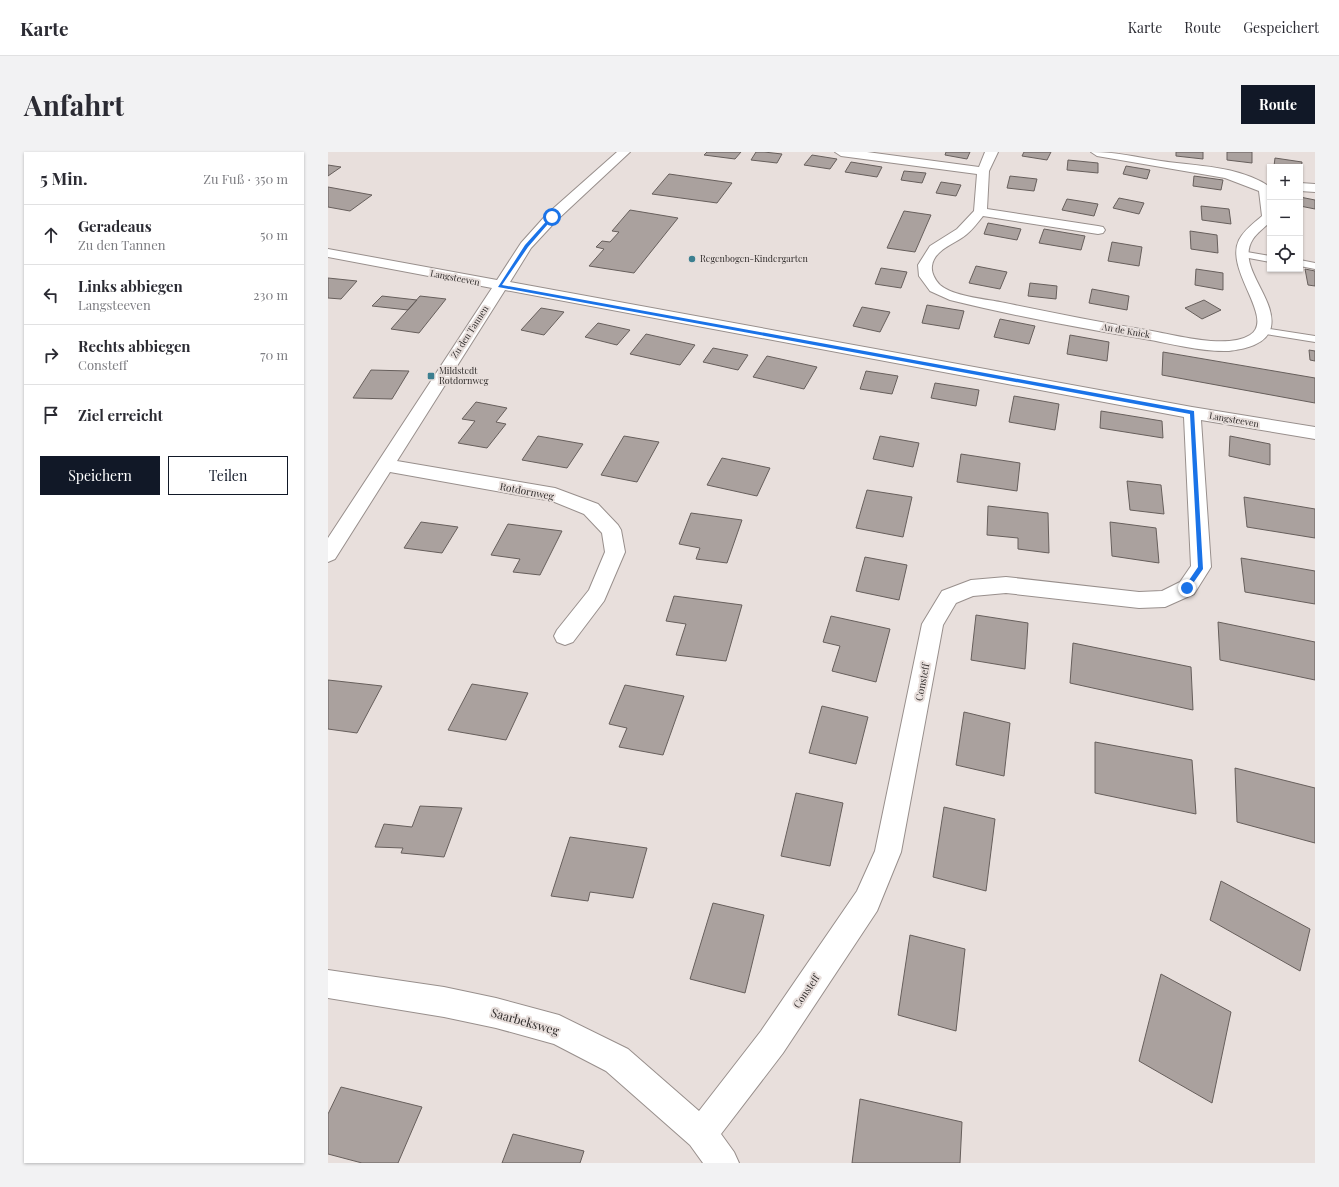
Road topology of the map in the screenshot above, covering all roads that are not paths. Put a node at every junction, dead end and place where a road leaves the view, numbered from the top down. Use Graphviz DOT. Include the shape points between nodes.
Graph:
graph roads {
  1 [pos="624,152"];
  2 [pos="841,152"];
  3 [pos="992,152"];
  4 [pos="1097,152"];
  5 [pos="983,171"];
  6 [pos="1303,187"];
  7 [pos="1315,188"];
  8 [pos="1267,189"];
  9 [pos="1268,200"];
  10 [pos="980,212"];
  11 [pos="1098,230"];
  12 [pos="328,253"];
  13 [pos="1241,254"];
  14 [pos="1267,258"];
  15 [pos="1303,264"];
  16 [pos="1315,266"];
  17 [pos="500,286"];
  18 [pos="1263,331"];
  19 [pos="1315,339"];
  20 [pos="1192,413"];
  21 [pos="1315,433"];
  22 [pos="385,465"];
  23 [pos="328,554"];
  24 [pos="565,636"];
  25 [pos="328,984"];
  26 [pos="701,1134"];
  27 [pos="723,1163"];
  1 -- 17 [label="street, Zu den Tannen" via="552,217 526,246"];
  2 -- 5 [label="street"];
  3 -- 5 [label="street"];
  4 -- 8 [label="street" via="1226,173"];
  5 -- 10 [label="street"];
  6 -- 7 [label="street"];
  9 -- 13 [label="street" via="1268,217 1245,240"];
  10 -- 11 [label="street"];
  10 -- 18 [label="street, An de Knick" via="962,232 935,248 925,264 926,276 935,288 955,297 1136,333 1224,346 1249,343"];
  12 -- 17 [label="street, Langsteeven"];
  13 -- 14 [label="lane"];
  13 -- 18 [label="street" via="1247,275 1261,304 1265,320"];
  15 -- 16 [label="lane"];
  17 -- 20 [label="street, Langsteeven"];
  17 -- 22 [label="street, Zu den Tannen"];
  18 -- 19 [label="lane"];
  20 -- 21 [label="street, Langsteeven"];
  20 -- 26 [label="street, Consteff" via="1201,567 1187,588 1165,599 1138,600 1006,585 971,588 949,597 933,624 888,852 867,901 772,1042"];
  22 -- 23 [label="street, Zu den Tannen"];
  22 -- 24 [label="street, Rotdornweg" via="555,495 591,509 611,530 615,552 597,595"];
  25 -- 26 [label="street, Saarbeksweg" via="444,1002 559,1030 617,1060"];
  26 -- 27 [label="street, Saarbeksweg"];
}
